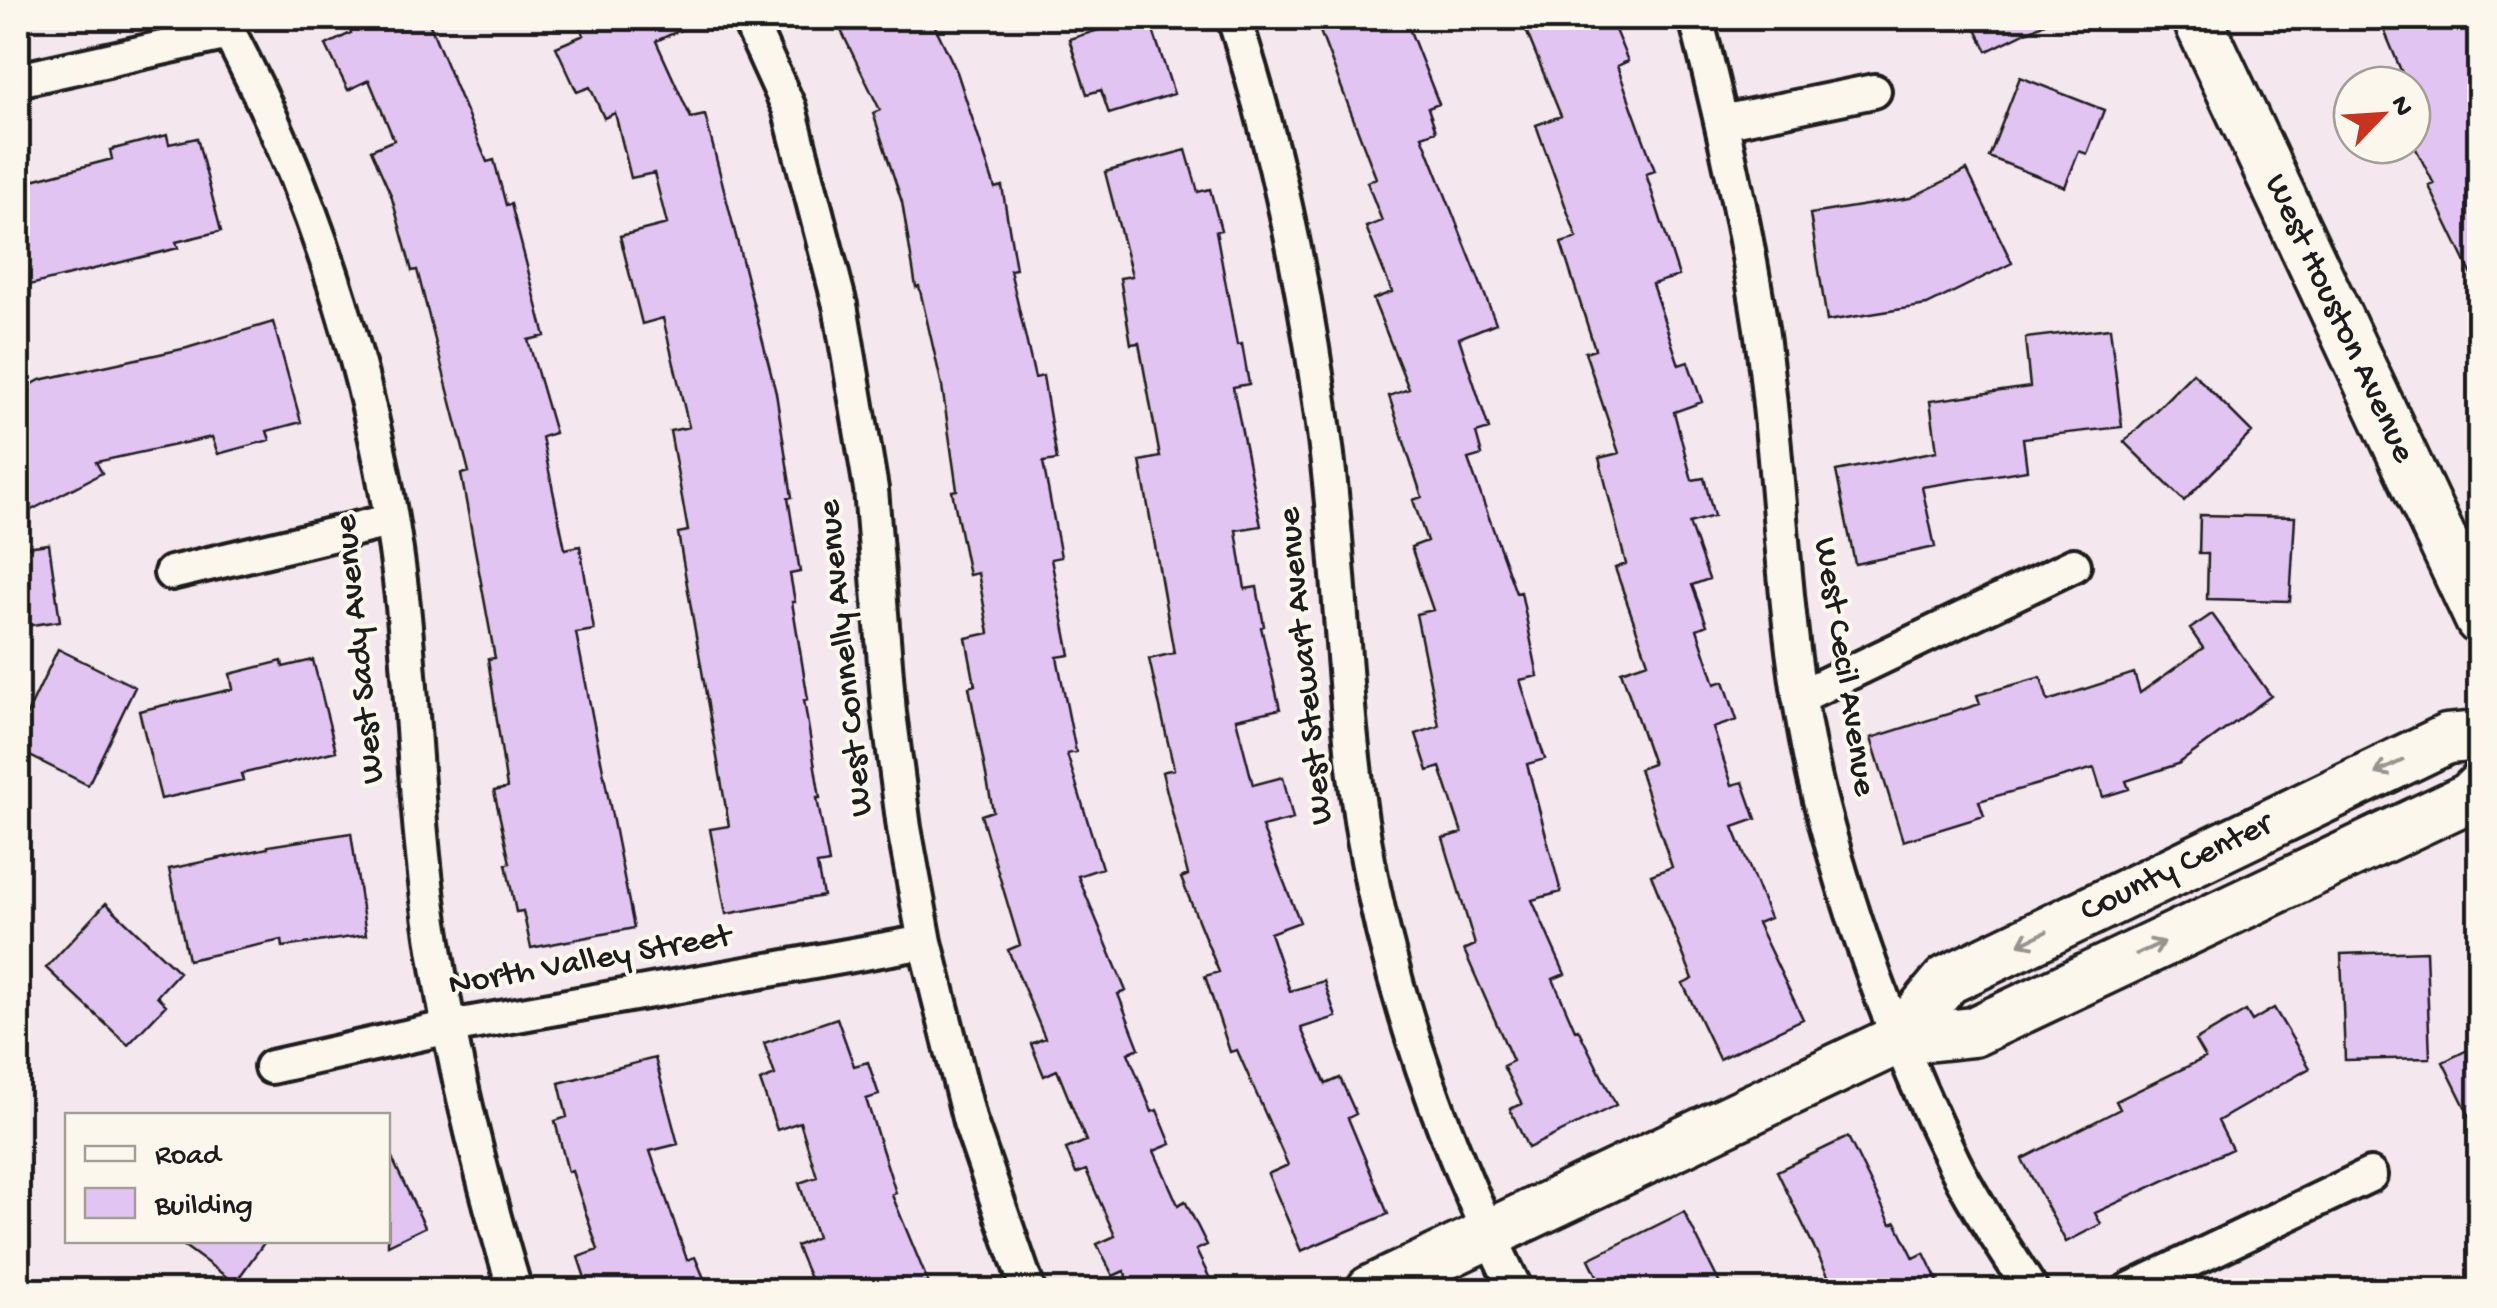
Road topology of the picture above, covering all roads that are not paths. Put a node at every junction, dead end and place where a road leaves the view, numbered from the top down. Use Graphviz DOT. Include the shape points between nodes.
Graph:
graph roads {
  1 [pos="748,18"];
  2 [pos="1234,18"];
  3 [pos="1696,18"];
  4 [pos="2198,18"];
  5 [pos="225,26"];
  6 [pos="18,80"];
  7 [pos="1874,91"];
  8 [pos="1722,122"];
  9 [pos="390,521"];
  10 [pos="2074,566"];
  11 [pos="172,572"];
  12 [pos="2480,620"];
  13 [pos="1799,697"];
  14 [pos="2480,736"];
  15 [pos="2480,787"];
  16 [pos="925,942"];
  17 [pos="450,1027"];
  18 [pos="1897,1040"];
  19 [pos="271,1067"];
  20 [pos="2370,1175"];
  21 [pos="1487,1232"];
  22 [pos="515,1290"];
  23 [pos="1028,1290"];
  24 [pos="1371,1290"];
  25 [pos="1516,1290"];
  26 [pos="2031,1290"];
  27 [pos="2128,1290"];
  1 -- 16 [label="street, West Connelly Avenue" via="789,108 840,305 871,489 889,713"];
  2 -- 21 [label="street, West Stewart Avenue" via="1311,334 1364,840 1392,971 1432,1103"];
  3 -- 8 [label="street, West Cecil Avenue"];
  4 -- 12 [label="street, West Houston Avenue"];
  5 -- 6 [label="street"];
  5 -- 9 [label="street, West Sady Avenue" via="282,144 328,263"];
  7 -- 8 [label="street"];
  8 -- 13 [label="street, West Cecil Avenue" via="1761,328"];
  9 -- 11 [label="street"];
  9 -- 17 [label="street, West Sady Avenue" via="418,821"];
  10 -- 13 [label="street"];
  13 -- 18 [label="street, West Cecil Avenue" via="1848,900"];
  14 -- 18 [label="street, County Center, one-way" via="2447,739 1947,980"];
  18 -- 15 [label="street, County Center, one-way" via="1972,1032"];
  16 -- 17 [label="street, North Valley Street"];
  16 -- 23 [label="street, West Connelly Avenue" via="970,1122"];
  17 -- 19 [label="street, North Valley Street"];
  17 -- 22 [label="street, West Sady Avenue"];
  18 -- 21 [label="street, County Center"];
  18 -- 26 [label="street, West Cecil Avenue" via="1955,1165"];
  20 -- 27 [label="street"];
  21 -- 24 [label="street, County Center"];
  21 -- 25 [label="street, West Stewart Avenue"];
}
